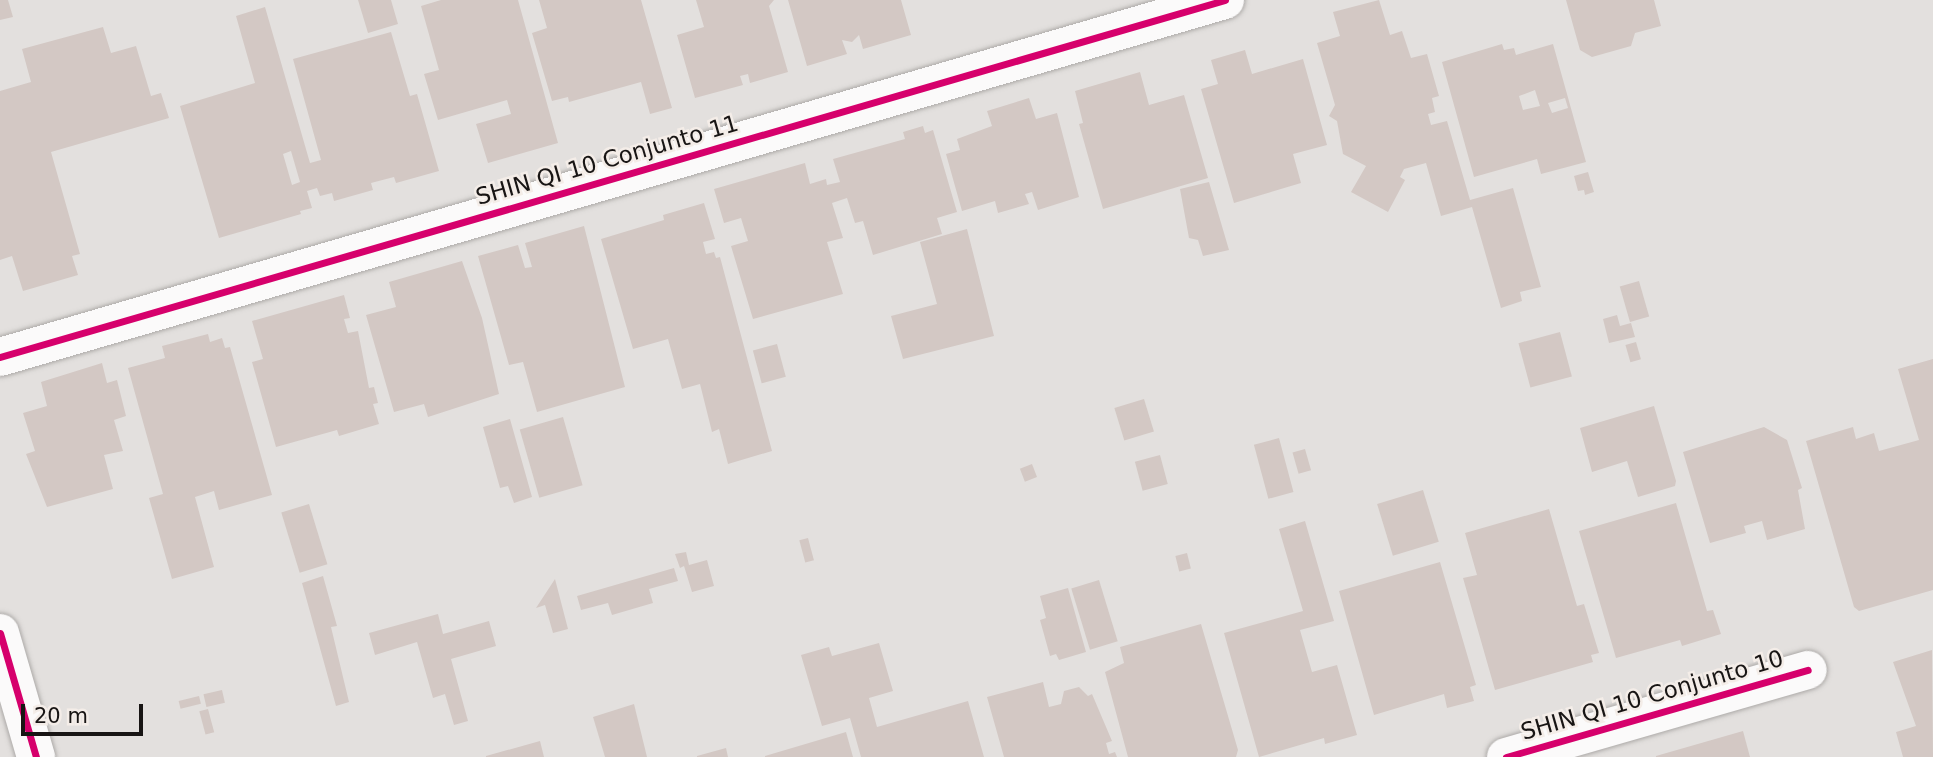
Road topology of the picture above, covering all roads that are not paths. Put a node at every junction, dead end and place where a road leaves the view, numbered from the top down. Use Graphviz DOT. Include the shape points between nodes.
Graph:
graph roads {
  1 [pos="1226,0"];
  2 [pos="0,357"];
  3 [pos="0,633"];
  4 [pos="1808,670"];
  5 [pos="36,757"];
  6 [pos="1506,757"];
  1 -- 2 [label="street, SHIN QI 10 Conjunto 11"];
  3 -- 5 [label="street"];
  4 -- 6 [label="street, SHIN QI 10 Conjunto 10"];
}
